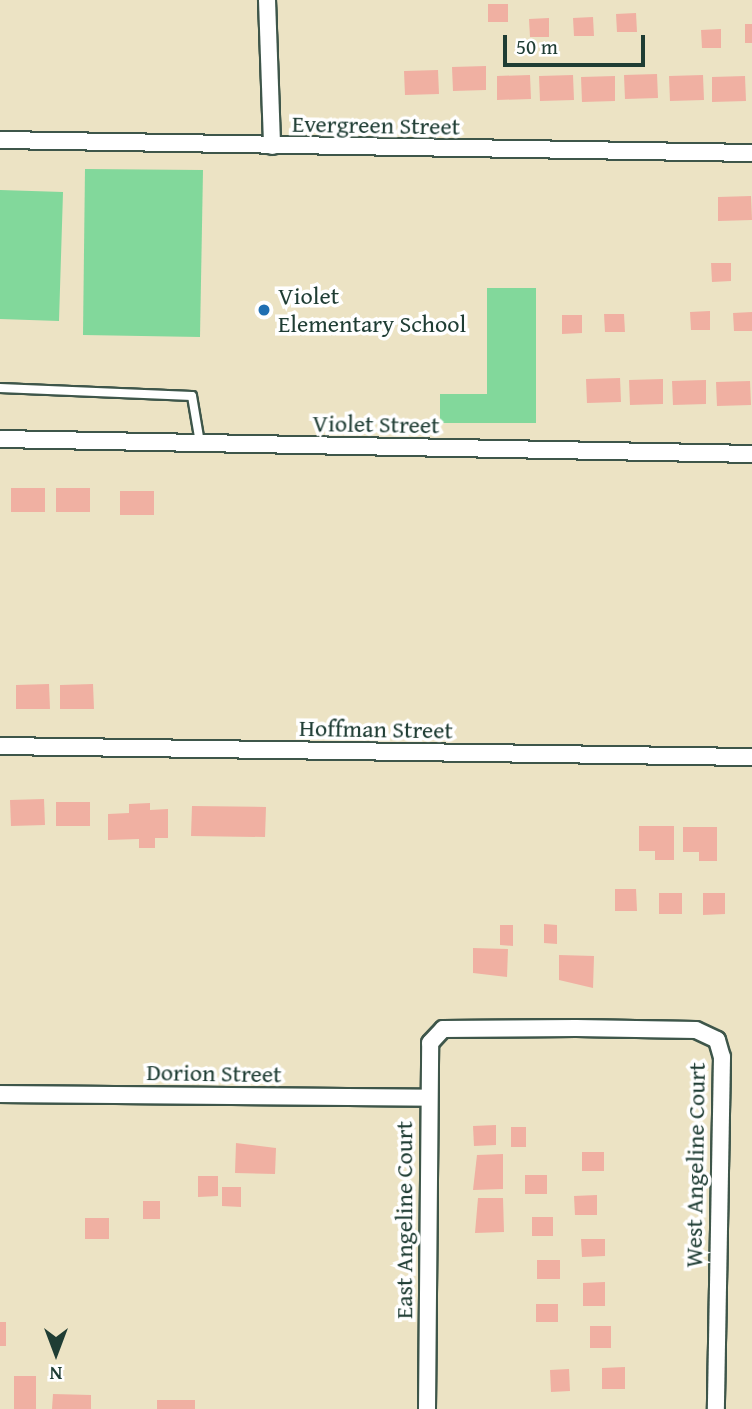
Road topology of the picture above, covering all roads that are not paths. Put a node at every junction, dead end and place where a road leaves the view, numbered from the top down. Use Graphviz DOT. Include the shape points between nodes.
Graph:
graph roads {
  1 [pos="267,0"];
  2 [pos="0,140"];
  3 [pos="272,146"];
  4 [pos="752,153"];
  5 [pos="0,388"];
  6 [pos="0,439"];
  7 [pos="200,443"];
  8 [pos="752,454"];
  9 [pos="0,746"];
  10 [pos="752,757"];
  11 [pos="435,1033"];
  12 [pos="0,1094"];
  13 [pos="427,1098"];
  14 [pos="427,1409"];
  15 [pos="716,1409"];
  1 -- 3 [label="street"];
  2 -- 3 [label="street, Evergreen Street"];
  3 -- 4 [label="street, Evergreen Street"];
  5 -- 7 [label="lane" via="192,396"];
  6 -- 7 [label="street, Violet Street"];
  7 -- 8 [label="street, Violet Street"];
  9 -- 10 [label="street, Hoffman Street"];
  11 -- 13 [label="street, East Angeline Court" via="428,1054"];
  11 -- 15 [label="street, West Angeline Court" via="443,1029 696,1030 717,1040 722,1057"];
  12 -- 13 [label="street, Dorion Street"];
  13 -- 14 [label="street, East Angeline Court"];
}
